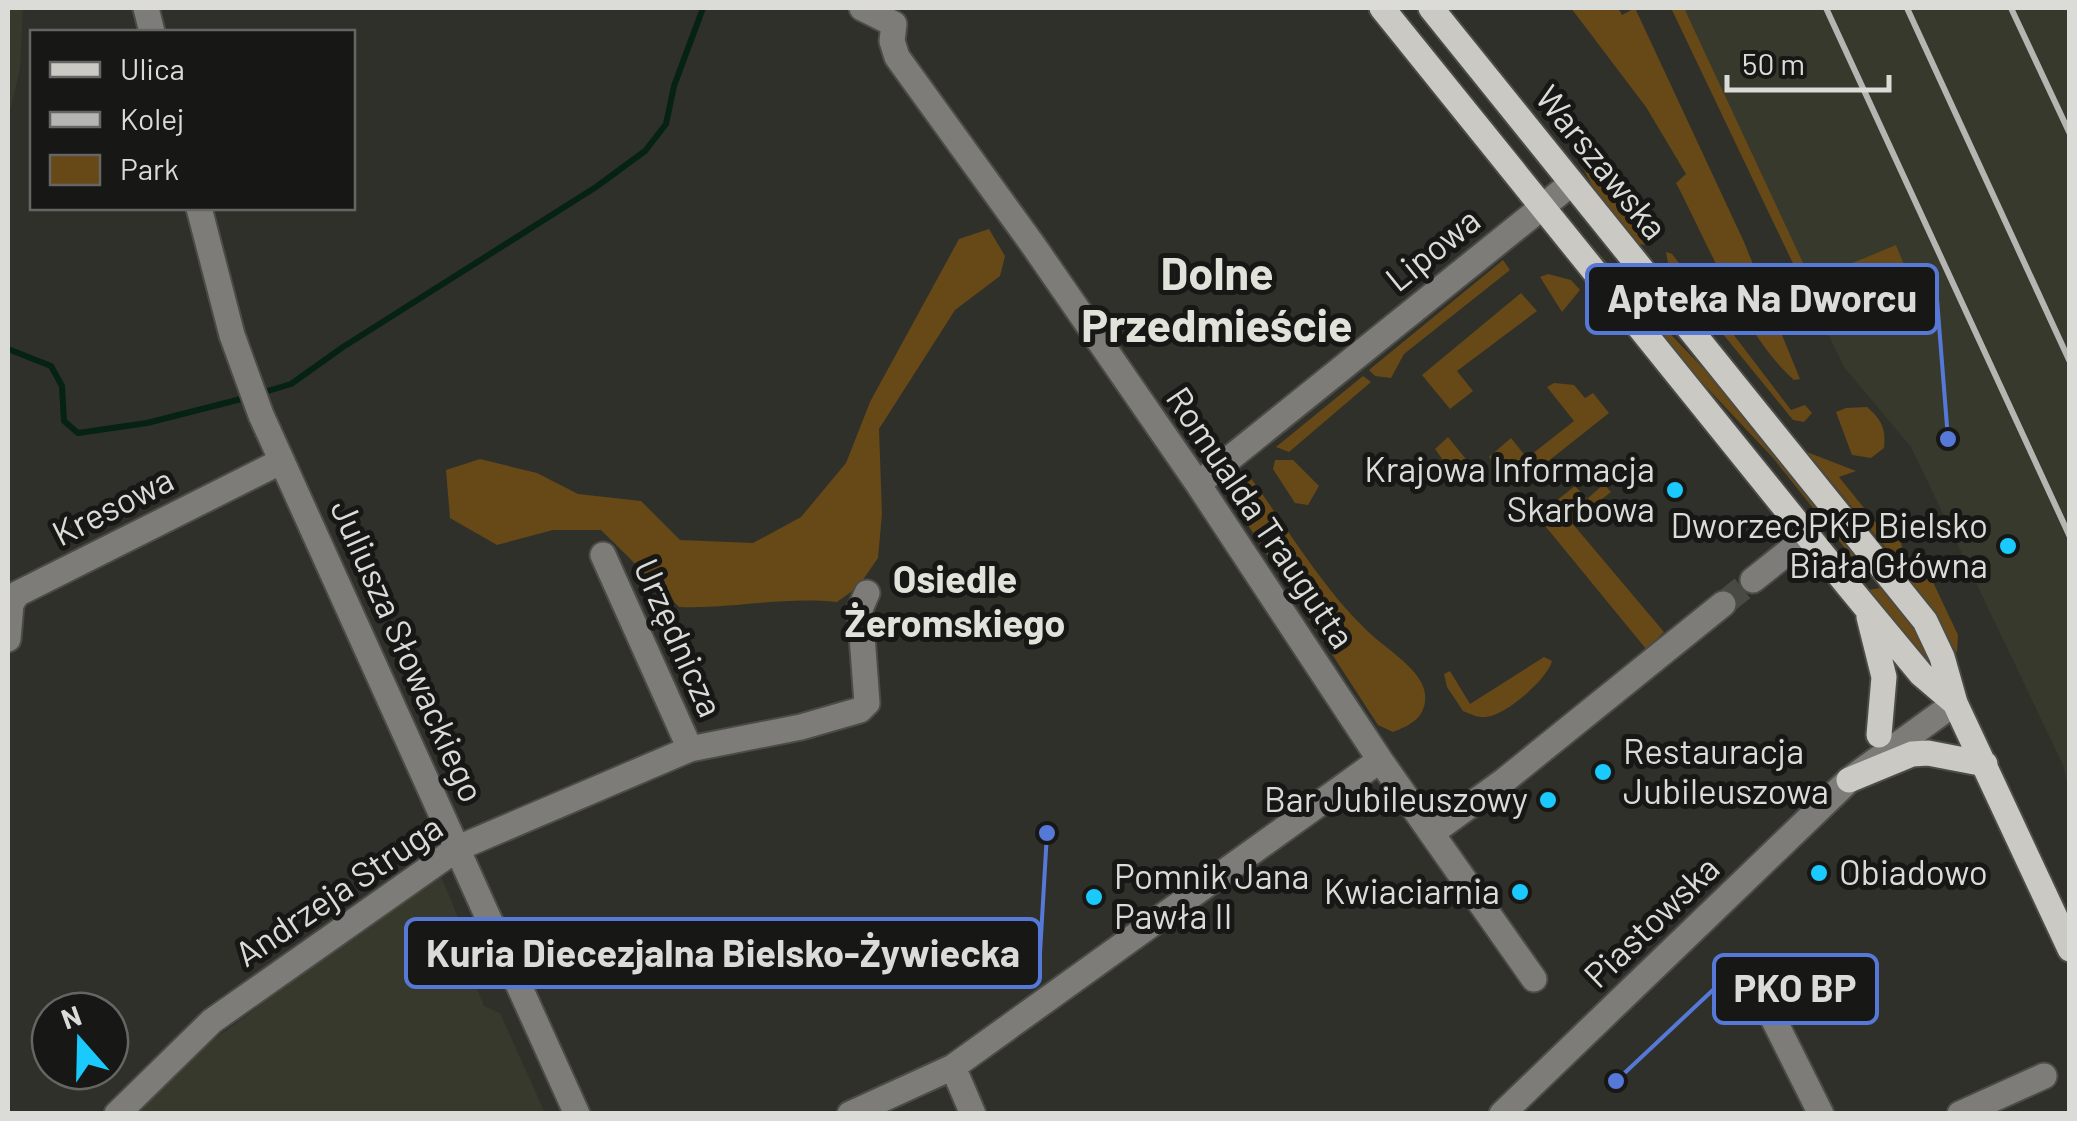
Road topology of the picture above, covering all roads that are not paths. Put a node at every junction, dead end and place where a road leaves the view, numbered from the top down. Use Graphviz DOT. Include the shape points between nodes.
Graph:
graph roads {
  1 [pos="862,8"];
  2 [pos="1382,8"];
  3 [pos="1431,8"];
  4 [pos="899,16"];
  5 [pos="1572,182"];
  6 [pos="1542,206"];
  7 [pos="200,210"];
  8 [pos="282,461"];
  9 [pos="1198,484"];
  10 [pos="1808,536"];
  11 [pos="603,556"];
  12 [pos="1753,580"];
  13 [pos="867,593"];
  14 [pos="1722,604"];
  15 [pos="1866,607"];
  16 [pos="8,639"];
  17 [pos="1955,703"];
  18 [pos="1879,735"];
  19 [pos="690,748"];
  20 [pos="1380,760"];
  21 [pos="1985,764"];
  22 [pos="1849,780"];
  23 [pos="1432,833"];
  24 [pos="458,848"];
  25 [pos="2070,950"];
  26 [pos="1743,972"];
  27 [pos="1534,979"];
  28 [pos="953,1068"];
  29 [pos="2044,1076"];
  30 [pos="1528,1090"];
  31 [pos="117,1114"];
  32 [pos="577,1114"];
  33 [pos="850,1114"];
  34 [pos="973,1114"];
  35 [pos="1502,1114"];
  36 [pos="1541,1114"];
  37 [pos="1821,1114"];
  38 [pos="1960,1114"];
  1 -- 4 [label="street, Romualda Traugutta"];
  2 -- 6 [label="main road, Warszawska"];
  3 -- 5 [label="main road, Warszawska"];
  4 -- 9 [label="street, Romualda Traugutta" via="892,40 897,57"];
  5 -- 6 [label="street, Lipowa"];
  5 -- 17 [label="main road, Warszawska" via="1924,621"];
  6 -- 9 [label="street, Lipowa"];
  6 -- 10 [label="main road, Warszawska"];
  7 -- 8 [label="street, Juliusza Słowackiego" via="245,374"];
  8 -- 16 [label="street, Kresowa" via="17,594"];
  8 -- 24 [label="street, Juliusza Słowackiego"];
  9 -- 20 [label="street, Romualda Traugutta"];
  10 -- 12 [label="street"];
  10 -- 15 [label="main road, Warszawska"];
  11 -- 19 [label="street, Urzędnicza"];
  13 -- 19 [label="street, Andrzeja Struga" via="860,609 868,703 801,727"];
  14 -- 23 [label="street"];
  15 -- 17 [label="main road, Warszawska" via="1921,674"];
  15 -- 18 [label="main road" via="1884,677"];
  17 -- 18 [label="street"];
  17 -- 21 [label="main road"];
  17 -- 22 [label="street, Piastowska"];
  18 -- 22 [label="street, Piastowska"];
  19 -- 24 [label="street, Andrzeja Struga"];
  20 -- 23 [label="street, Romualda Traugutta"];
  20 -- 28 [label="street"];
  21 -- 22 [label="main road" via="1928,752"];
  21 -- 25 [label="main road"];
  22 -- 30 [label="street, Piastowska"];
  23 -- 27 [label="street, Romualda Traugutta"];
  24 -- 31 [label="street, Andrzeja Struga" via="212,1021"];
  24 -- 32 [label="street, Juliusza Słowackiego"];
  26 -- 37 [label="street" via="1763,998"];
  28 -- 33 [label="street"];
  28 -- 34 [label="street"];
  29 -- 38 [label="street"];
  30 -- 35 [label="street, Piastowska"];
  30 -- 36 [label="street"];
}
